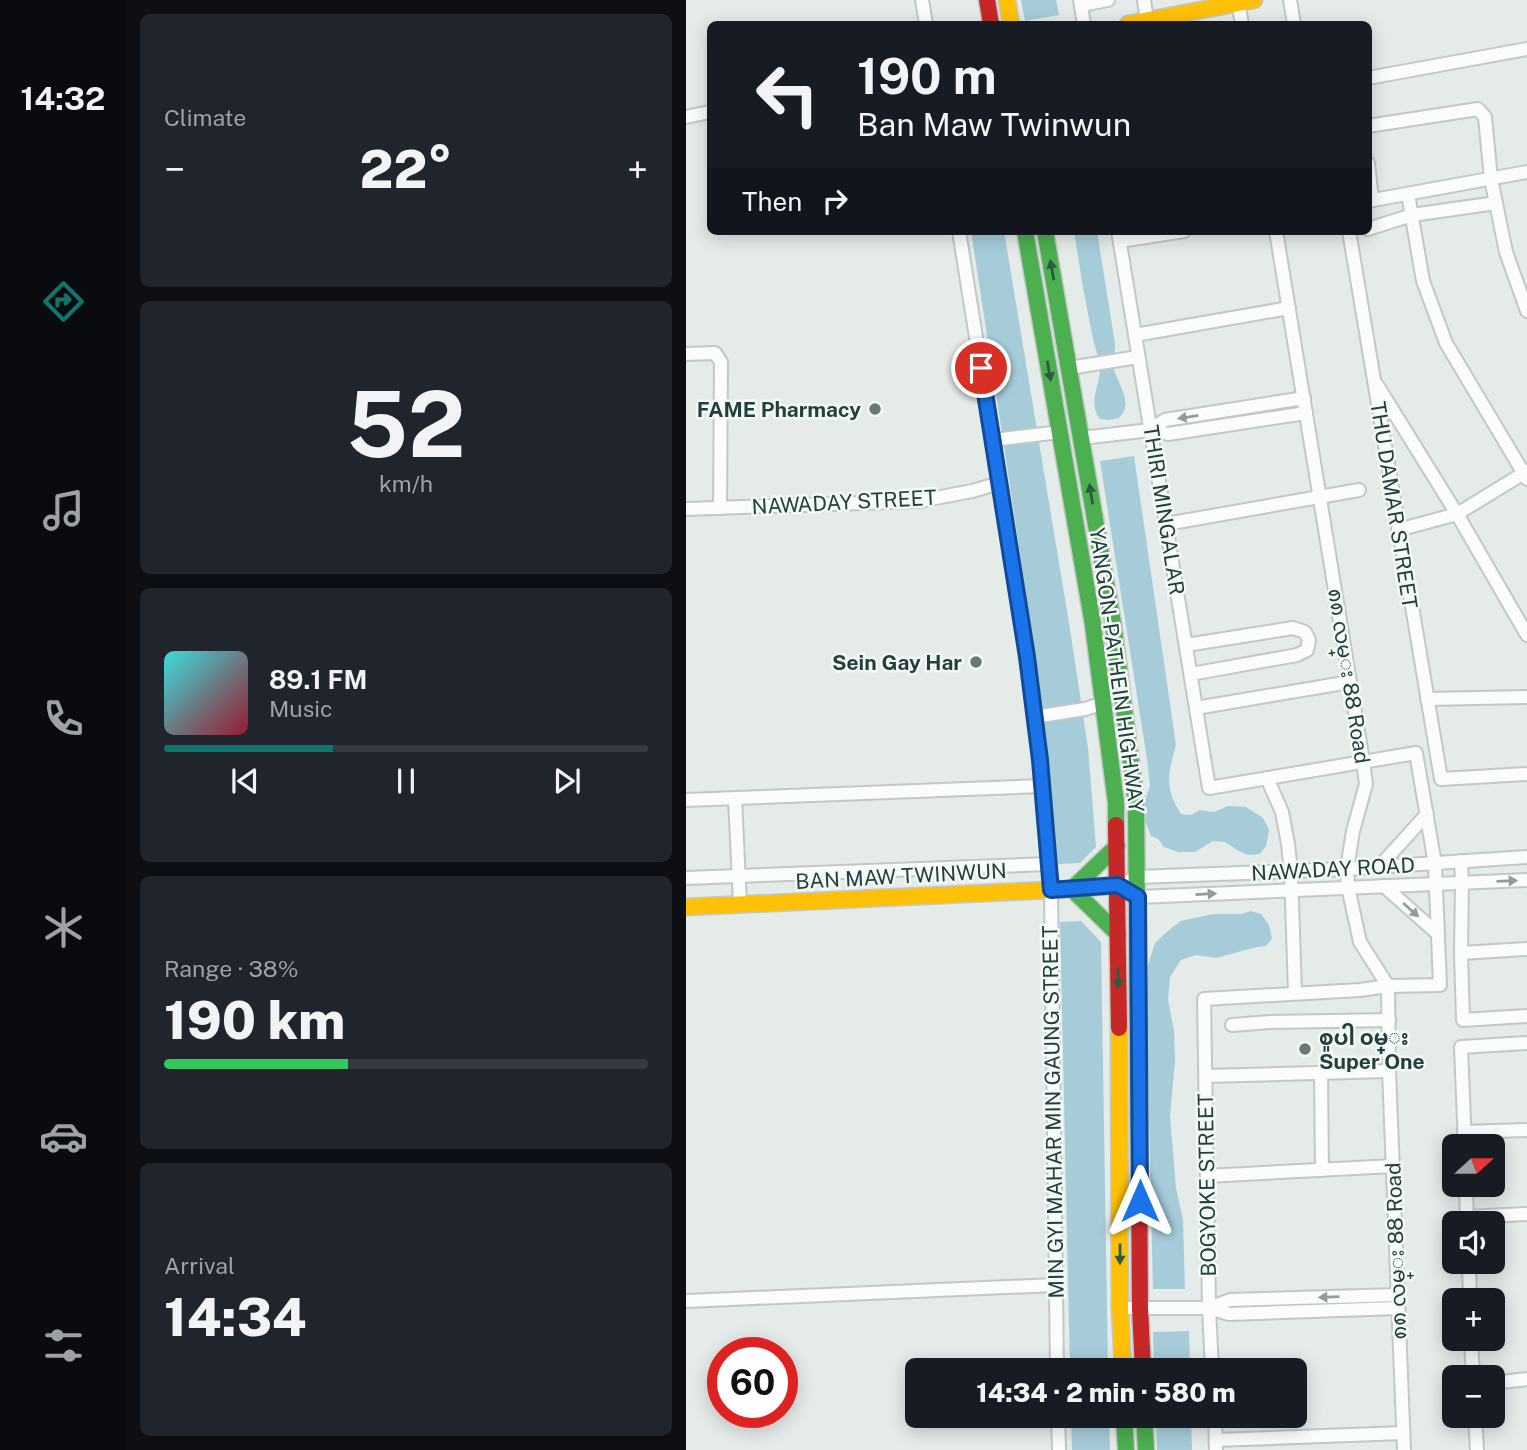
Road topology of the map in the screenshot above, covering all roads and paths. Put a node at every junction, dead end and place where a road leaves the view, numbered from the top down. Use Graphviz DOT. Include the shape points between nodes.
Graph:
graph roads {
  1 [pos="922,0"];
  2 [pos="1007,0"];
  3 [pos="1108,0"];
  4 [pos="1144,0"];
  5 [pos="1290,0"];
  6 [pos="1246,1"];
  7 [pos="1080,2"];
  8 [pos="926,21"];
  9 [pos="1010,21"];
  10 [pos="1083,21"];
  11 [pos="1147,21"];
  12 [pos="1243,21"];
  13 [pos="1294,21"];
  14 [pos="1527,49"];
  15 [pos="1372,77"];
  16 [pos="707,113"];
  17 [pos="686,117"];
  18 [pos="1372,125"];
  19 [pos="1527,172"];
  20 [pos="1491,179"];
  21 [pos="1408,194"];
  22 [pos="1372,200"];
  23 [pos="1496,203"];
  24 [pos="1412,215"];
  25 [pos="1372,228"];
  26 [pos="960,235"];
  27 [pos="1026,235"];
  28 [pos="1046,235"];
  29 [pos="1277,235"];
  30 [pos="1350,235"];
  31 [pos="1360,235"];
  32 [pos="1119,236"];
  33 [pos="1355,270"];
  34 [pos="1289,308"];
  35 [pos="1527,311"];
  36 [pos="1135,335"];
  37 [pos="686,354"];
  38 [pos="1138,357"];
  39 [pos="1069,368"];
  40 [pos="1374,379"];
  41 [pos="1304,398"];
  42 [pos="1230,410"];
  43 [pos="1306,413"];
  44 [pos="1233,424"];
  45 [pos="1150,430"];
  46 [pos="1060,432"];
  47 [pos="1082,438"];
  48 [pos="997,440"];
  49 [pos="1526,475"];
  50 [pos="1000,483"];
  51 [pos="1359,491"];
  52 [pos="1320,497"];
  53 [pos="720,508"];
  54 [pos="686,509"];
  55 [pos="1457,514"];
  56 [pos="1166,524"];
  57 [pos="1398,530"];
  58 [pos="1527,635"];
  59 [pos="1186,645"];
  60 [pos="1191,674"];
  61 [pos="1350,682"];
  62 [pos="1527,697"];
  63 [pos="1427,699"];
  64 [pos="1104,703"];
  65 [pos="1196,708"];
  66 [pos="1037,717"];
  67 [pos="1363,761"];
  68 [pos="1527,774"];
  69 [pos="1267,778"];
  70 [pos="1042,786"];
  71 [pos="735,798"];
  72 [pos="686,800"];
  73 [pos="1427,814"];
  74 [pos="1117,845"];
  75 [pos="1527,857"];
  76 [pos="1461,861"];
  77 [pos="1049,863"];
  78 [pos="1435,864"];
  79 [pos="1380,867"];
  80 [pos="1347,869"];
  81 [pos="1291,872"];
  82 [pos="738,876"];
  83 [pos="686,877"];
  84 [pos="1138,877"];
  85 [pos="1527,880"];
  86 [pos="1462,883"];
  87 [pos="1436,884"];
  88 [pos="1118,885"];
  89 [pos="1384,886"];
  90 [pos="1348,887"];
  91 [pos="1072,889"];
  92 [pos="1051,890"];
  93 [pos="1292,890"];
  94 [pos="1138,897"];
  95 [pos="740,904"];
  96 [pos="686,907"];
  97 [pos="1118,934"];
  98 [pos="1438,934"];
  99 [pos="1527,949"];
  100 [pos="1461,953"];
  101 [pos="1388,986"];
  102 [pos="1295,993"];
  103 [pos="1527,1016"];
  104 [pos="1388,1020"];
  105 [pos="1231,1026"];
  106 [pos="1527,1043"];
  107 [pos="1389,1071"];
  108 [pos="1321,1073"];
  109 [pos="1206,1076"];
  110 [pos="1527,1130"];
  111 [pos="1464,1132"];
  112 [pos="1393,1166"];
  113 [pos="1322,1170"];
  114 [pos="1208,1176"];
  115 [pos="1527,1214"];
  116 [pos="1505,1216"];
  117 [pos="1055,1285"];
  118 [pos="1397,1295"];
  119 [pos="686,1301"];
  120 [pos="1120,1308"];
  121 [pos="1140,1308"];
  122 [pos="1209,1308"];
  123 [pos="1397,1308"];
  124 [pos="1057,1358"];
  125 [pos="1122,1358"];
  126 [pos="1142,1358"];
  127 [pos="1211,1358"];
  128 [pos="1527,1379"];
  129 [pos="1505,1382"];
  130 [pos="1058,1428"];
  131 [pos="1125,1428"];
  132 [pos="1145,1428"];
  133 [pos="1476,1428"];
  134 [pos="1403,1433"];
  135 [pos="1216,1445"];
  136 [pos="1059,1450"];
  137 [pos="1126,1450"];
  138 [pos="1146,1450"];
  139 [pos="1404,1450"];
  140 [pos="1477,1450"];
  1 -- 8 [label="street"];
  2 -- 9 [label="main road"];
  3 -- 7 [label="street"];
  4 -- 11 [label="street"];
  5 -- 13 [label="street"];
  6 -- 11 [label="main road"];
  6 -- 12 [label="street"];
  7 -- 10 [label="street"];
  14 -- 15 [label="street"];
  16 -- 17 [label="street"];
  18 -- 20 [label="street" via="1478,109 1485,117"];
  19 -- 20 [label="street"];
  20 -- 21 [label="street"];
  20 -- 23 [label="street"];
  21 -- 22 [label="street"];
  21 -- 24 [label="street"];
  23 -- 24 [label="street"];
  23 -- 35 [label="street" via="1506,253"];
  24 -- 25 [label="street"];
  24 -- 49 [label="street" via="1423,281 1446,343"];
  26 -- 48 [label="street, MIN GYI MAHAR MIN GAUNG STREET"];
  27 -- 46 [label="main road, YANGON-PATHEIN HIGHWAY, one-way"];
  39 -- 28 [label="main road, YANGON-PATHEIN HIGHWAY, one-way"];
  29 -- 34 [label="street, ၈၈ လမ္း 88 Road"];
  30 -- 33 [label="street, THU DAMAR STREET"];
  31 -- 33 [label="street"];
  32 -- 36 [label="street, THIRI MINGALAR"];
  33 -- 40 [label="street, THU DAMAR STREET"];
  34 -- 36 [label="street"];
  34 -- 41 [label="street, ၈၈ လမ္း 88 Road"];
  36 -- 38 [label="street, THIRI MINGALAR"];
  37 -- 53 [label="street" via="715,353 721,362"];
  38 -- 39 [label="street"];
  38 -- 45 [label="street, THIRI MINGALAR"];
  39 -- 47 [label="main road, YANGON-PATHEIN HIGHWAY"];
  40 -- 55 [label="street"];
  40 -- 57 [label="street, THU DAMAR STREET"];
  41 -- 42 [label="street"];
  41 -- 43 [label="street, ၈၈ လမ္း 88 Road"];
  42 -- 44 [label="street"];
  42 -- 45 [label="street, one-way" via="1166,420"];
  43 -- 44 [label="street"];
  43 -- 52 [label="street, ၈၈ လမ္း 88 Road"];
  44 -- 45 [label="street" via="1168,433"];
  45 -- 47 [label="street"];
  45 -- 56 [label="street, THIRI MINGALAR"];
  46 -- 48 [label="street"];
  46 -- 64 [label="main road, YANGON-PATHEIN HIGHWAY"];
  84 -- 47 [label="main road, YANGON-PATHEIN HIGHWAY, one-way" via="1129,739"];
  48 -- 50 [label="street, MIN GYI MAHAR MIN GAUNG STREET"];
  49 -- 55 [label="street"];
  50 -- 53 [label="street, NAWADAY STREET" via="920,501"];
  50 -- 66 [label="street, MIN GYI MAHAR MIN GAUNG STREET"];
  51 -- 52 [label="street"];
  52 -- 56 [label="street"];
  52 -- 61 [label="street, ၈၈ လမ္း 88 Road"];
  53 -- 54 [label="street, NAWADAY STREET"];
  55 -- 57 [label="street"];
  55 -- 58 [label="street"];
  56 -- 59 [label="street, THIRI MINGALAR"];
  57 -- 63 [label="street, THU DAMAR STREET"];
  59 -- 60 [label="street, THIRI MINGALAR"];
  59 -- 60 [label="street" via="1293,628 1305,632 1310,640 1307,650 1297,655"];
  60 -- 65 [label="street, THIRI MINGALAR"];
  61 -- 65 [label="street"];
  61 -- 67 [label="street, ၈၈ လမ္း 88 Road"];
  62 -- 63 [label="street"];
  63 -- 68 [label="street, THU DAMAR STREET" via="1441,779"];
  64 -- 66 [label="street"];
  64 -- 74 [label="main road, YANGON-PATHEIN HIGHWAY"];
  65 -- 69 [label="street, THIRI MINGALAR" via="1209,788"];
  66 -- 70 [label="street, MIN GYI MAHAR MIN GAUNG STREET"];
  67 -- 69 [label="street"];
  67 -- 73 [label="street" via="1416,753"];
  67 -- 80 [label="street, ၈၈ လမ္း 88 Road" via="1366,784"];
  69 -- 81 [label="street" via="1282,812"];
  70 -- 71 [label="street"];
  70 -- 77 [label="street, MIN GYI MAHAR MIN GAUNG STREET"];
  71 -- 72 [label="street"];
  71 -- 82 [label="street"];
  73 -- 78 [label="street"];
  73 -- 79 [label="street"];
  74 -- 88 [label="main road, YANGON-PATHEIN HIGHWAY"];
  74 -- 91 [label="main road"];
  75 -- 76 [label="street, NAWADAY ROAD"];
  76 -- 78 [label="street, NAWADAY ROAD"];
  76 -- 86 [label="street"];
  77 -- 82 [label="street"];
  77 -- 92 [label="street, MIN GYI MAHAR MIN GAUNG STREET"];
  78 -- 79 [label="street, NAWADAY ROAD"];
  78 -- 87 [label="street"];
  79 -- 80 [label="street, NAWADAY ROAD"];
  80 -- 81 [label="street, NAWADAY ROAD"];
  80 -- 90 [label="street, ၈၈ လမ္း 88 Road"];
  81 -- 84 [label="street, NAWADAY ROAD"];
  81 -- 93 [label="street"];
  82 -- 83 [label="street"];
  82 -- 95 [label="street"];
  84 -- 88 [label="street, NAWADAY ROAD"];
  84 -- 94 [label="main road, YANGON-PATHEIN HIGHWAY"];
  86 -- 85 [label="street, NAWADAY ROAD, one-way"];
  86 -- 87 [label="street, NAWADAY ROAD"];
  86 -- 100 [label="street"];
  87 -- 89 [label="street, NAWADAY ROAD"];
  87 -- 98 [label="street"];
  88 -- 91 [label="main road, BAN MAW TWINWUN"];
  88 -- 94 [label="street"];
  88 -- 97 [label="main road, YANGON-PATHEIN HIGHWAY"];
  89 -- 90 [label="street, NAWADAY ROAD"];
  89 -- 98 [label="street, one-way"];
  90 -- 93 [label="street, NAWADAY ROAD"];
  90 -- 101 [label="street, ၈၈ လမ္း 88 Road" via="1360,942"];
  91 -- 92 [label="main road, BAN MAW TWINWUN"];
  91 -- 97 [label="main road"];
  92 -- 95 [label="main road, BAN MAW TWINWUN"];
  92 -- 117 [label="street, MIN GYI MAHAR MIN GAUNG STREET"];
  94 -- 93 [label="street, NAWADAY ROAD, one-way"];
  93 -- 102 [label="street"];
  94 -- 121 [label="main road, YANGON-PATHEIN HIGHWAY"];
  95 -- 96 [label="main road, BAN MAW TWINWUN"];
  97 -- 120 [label="main road, YANGON-PATHEIN HIGHWAY, one-way"];
  98 -- 101 [label="street" via="1440,985"];
  99 -- 100 [label="street"];
  100 -- 103 [label="street" via="1463,1020"];
  101 -- 102 [label="street"];
  101 -- 104 [label="street, ၈၈ လမ္း 88 Road"];
  102 -- 109 [label="street, BOGYOKE STREET" via="1204,999"];
  104 -- 105 [label="street" via="1270,1021"];
  104 -- 107 [label="street, ၈၈ လမ္း 88 Road"];
  106 -- 111 [label="street" via="1461,1047"];
  107 -- 108 [label="street"];
  107 -- 112 [label="street, ၈၈ လမ္း 88 Road"];
  108 -- 109 [label="street"];
  108 -- 113 [label="street"];
  109 -- 114 [label="street, BOGYOKE STREET"];
  110 -- 111 [label="street"];
  112 -- 113 [label="street"];
  112 -- 118 [label="street, ၈၈ လမ္း 88 Road"];
  113 -- 114 [label="street"];
  114 -- 122 [label="street, BOGYOKE STREET"];
  115 -- 116 [label="street"];
  117 -- 119 [label="street"];
  117 -- 124 [label="street, MIN GYI MAHAR MIN GAUNG STREET"];
  118 -- 122 [label="street, one-way" via="1230,1300"];
  118 -- 123 [label="street, ၈၈ လမ္း 88 Road"];
  120 -- 121 [label="street"];
  120 -- 125 [label="main road, YANGON-PATHEIN HIGHWAY"];
  121 -- 122 [label="street"];
  121 -- 126 [label="main road, YANGON-PATHEIN HIGHWAY"];
  122 -- 123 [label="street" via="1229,1314"];
  122 -- 127 [label="street, BOGYOKE STREET"];
  123 -- 134 [label="street, ၈၈ လမ္း 88 Road"];
  128 -- 129 [label="street"];
  130 -- 136 [label="street"];
  131 -- 137 [label="main road"];
  132 -- 138 [label="main road"];
  133 -- 140 [label="street"];
  134 -- 135 [label="street"];
  134 -- 139 [label="street, ၈၈ လမ္း 88 Road"];
}
